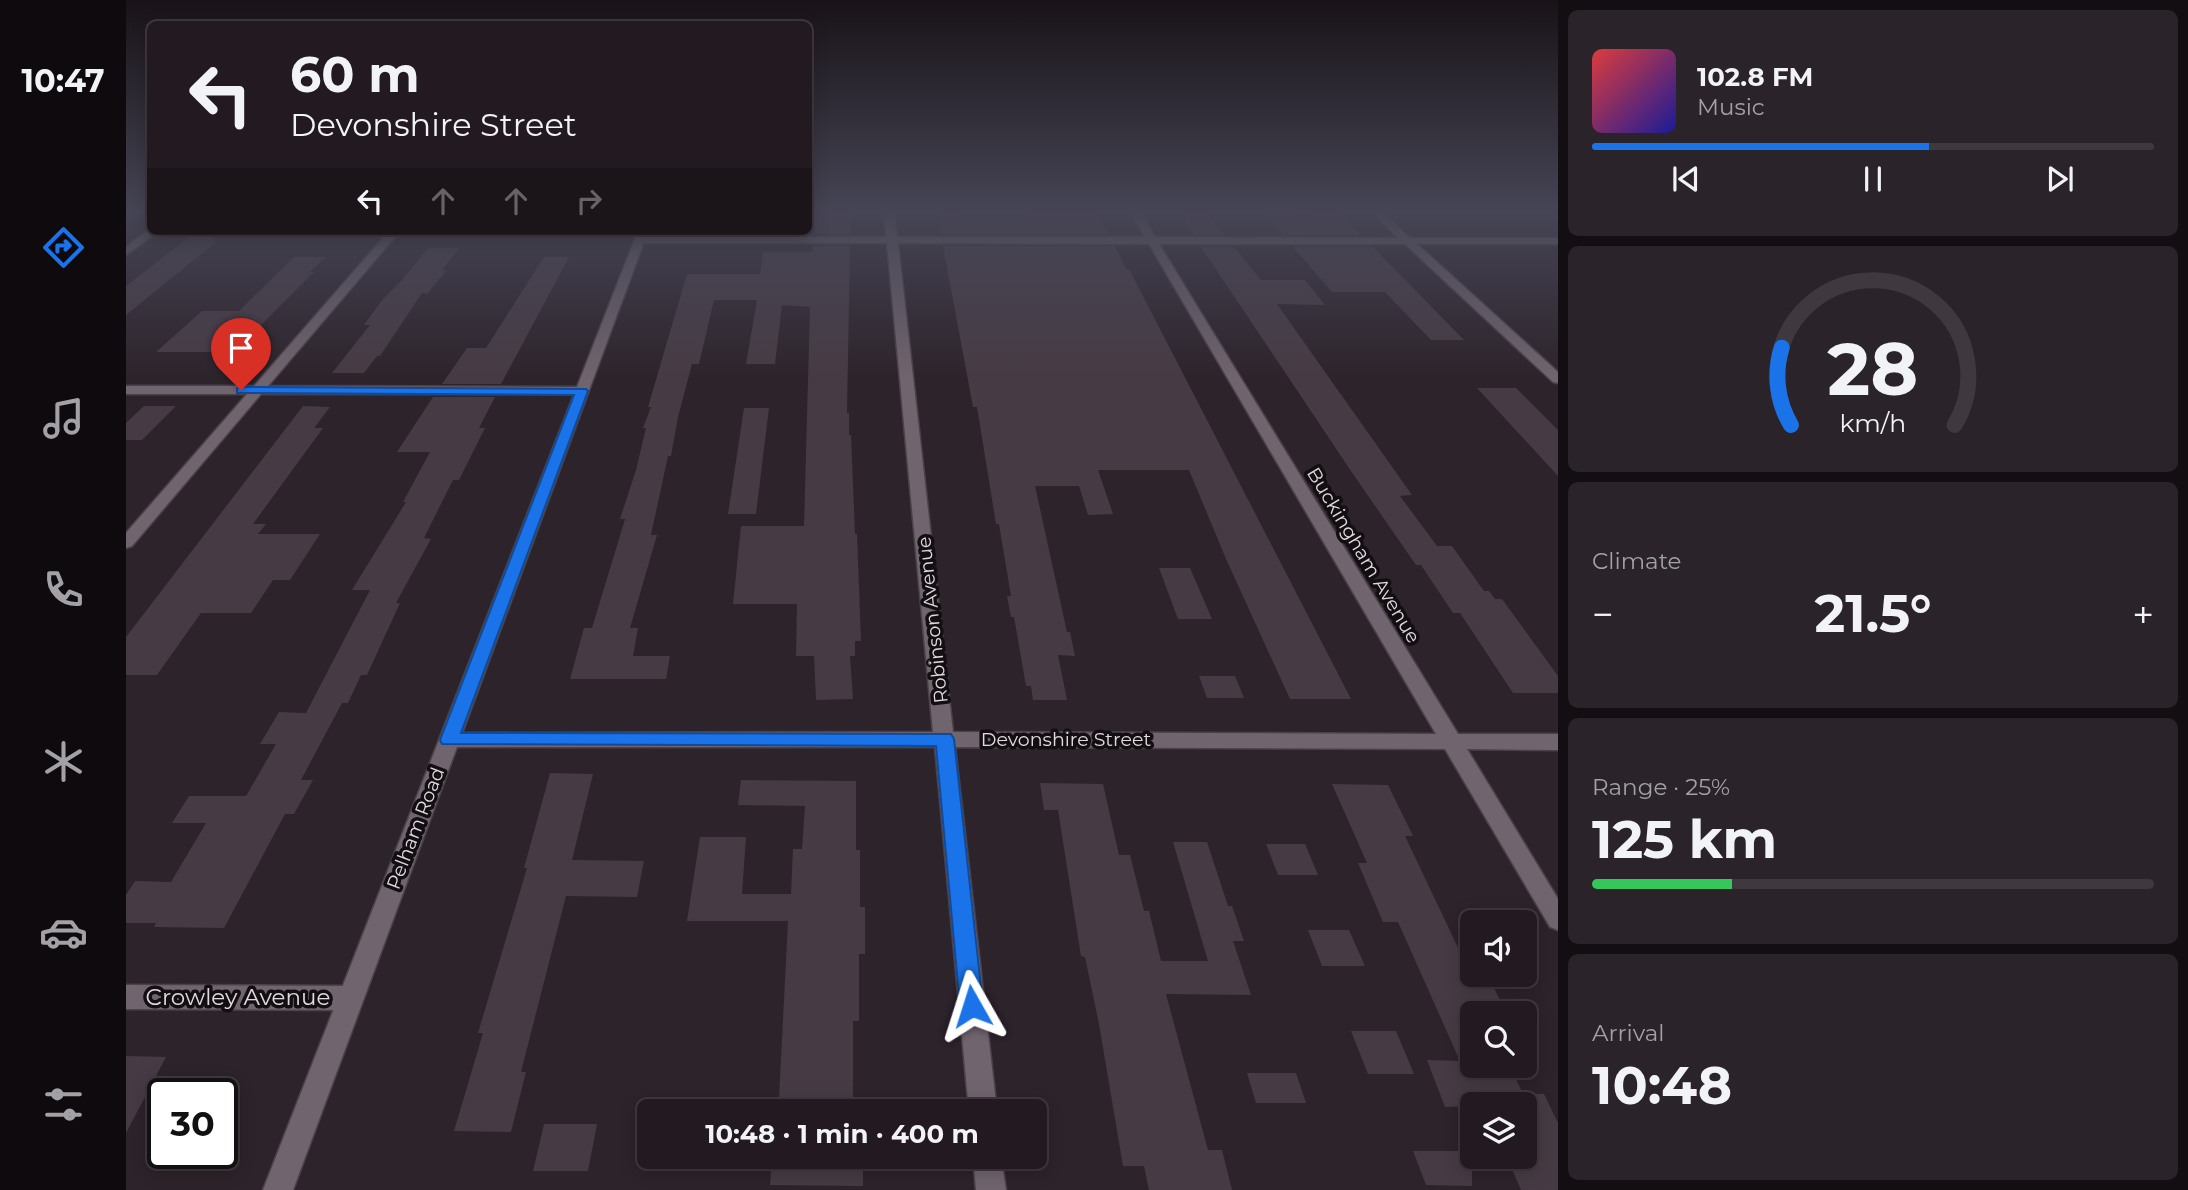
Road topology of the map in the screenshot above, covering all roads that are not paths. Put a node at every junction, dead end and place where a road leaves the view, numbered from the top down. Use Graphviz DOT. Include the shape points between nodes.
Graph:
graph roads {
  1 [pos="363,268"];
  2 [pos="629,268"];
  3 [pos="895,268"];
  4 [pos="1168,268"];
  5 [pos="1437,268"];
  6 [pos="1558,379"];
  7 [pos="126,390"];
  8 [pos="257,391"];
  9 [pos="582,391"];
  10 [pos="126,543"];
  11 [pos="944,739"];
  12 [pos="449,740"];
  13 [pos="1452,743"];
  14 [pos="1558,743"];
  15 [pos="1558,920"];
  16 [pos="126,997"];
  17 [pos="349,998"];
  18 [pos="982,1099"];
  19 [pos="988,1169"];
  20 [pos="278,1190"];
  21 [pos="991,1190"];
  1 -- 8 [label="street"];
  2 -- 9 [label="street, Pelham Road"];
  3 -- 11 [label="street, Robinson Avenue"];
  4 -- 13 [label="street, Buckingham Avenue"];
  5 -- 6 [label="street"];
  7 -- 8 [label="street"];
  8 -- 9 [label="street"];
  8 -- 10 [label="street"];
  9 -- 12 [label="street, Pelham Road"];
  11 -- 12 [label="street, Devonshire Street"];
  11 -- 13 [label="street, Devonshire Street"];
  11 -- 18 [label="street, Robinson Avenue"];
  12 -- 17 [label="street, Pelham Road"];
  13 -- 14 [label="street, Devonshire Street"];
  13 -- 15 [label="street, Buckingham Avenue"];
  16 -- 17 [label="street, Crowley Avenue"];
  17 -- 20 [label="street, Pelham Road"];
  19 -- 21 [label="street"];
}
